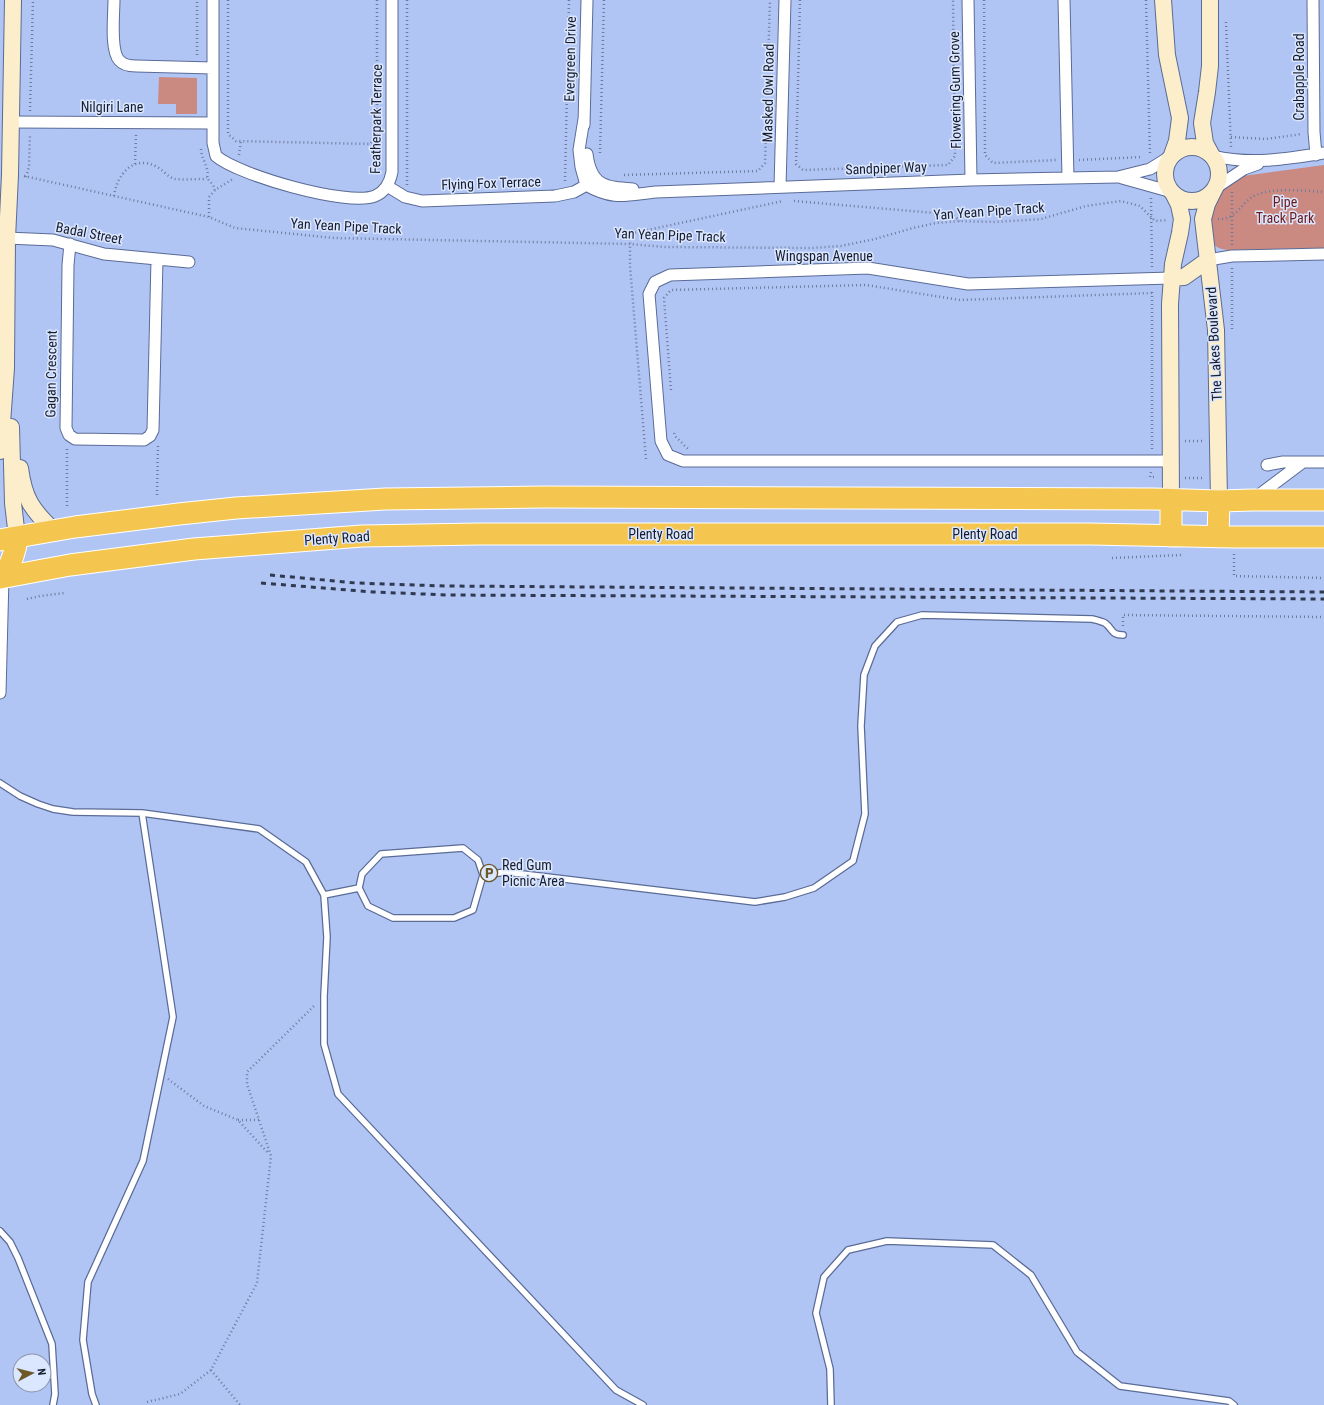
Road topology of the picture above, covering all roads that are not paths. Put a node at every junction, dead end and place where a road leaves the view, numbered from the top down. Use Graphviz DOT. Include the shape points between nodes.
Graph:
graph roads {
  1 [pos="13,0"];
  2 [pos="114,0"];
  3 [pos="213,0"];
  4 [pos="392,0"];
  5 [pos="587,0"];
  6 [pos="785,0"];
  7 [pos="968,0"];
  8 [pos="1064,0"];
  9 [pos="1163,0"];
  10 [pos="1210,0"];
  11 [pos="1313,0"];
  12 [pos="213,68"];
  13 [pos="213,123"];
  14 [pos="7,124"];
  15 [pos="1320,154"];
  16 [pos="1172,155"];
  17 [pos="1212,156"];
  18 [pos="1270,161"];
  19 [pos="1118,177"];
  20 [pos="1068,178"];
  21 [pos="970,180"];
  22 [pos="591,182"];
  23 [pos="387,186"];
  24 [pos="780,187"];
  25 [pos="1214,190"];
  26 [pos="1172,192"];
  27 [pos="3,238"];
  28 [pos="70,244"];
  29 [pos="1324,254"];
  30 [pos="157,259"];
  31 [pos="1208,260"];
  32 [pos="189,262"];
  33 [pos="1171,278"];
  34 [pos="6,368"];
  35 [pos="8,386"];
  36 [pos="0,451"];
  37 [pos="1171,461"];
  38 [pos="1303,462"];
  39 [pos="1324,462"];
  40 [pos="1267,465"];
  41 [pos="1171,500"];
  42 [pos="1252,500"];
  43 [pos="1324,500"];
  44 [pos="1219,501"];
  45 [pos="54,531"];
  46 [pos="1171,536"];
  47 [pos="8,538"];
  48 [pos="1324,538"];
  49 [pos="1222,546"];
  50 [pos="1,575"];
  51 [pos="1123,635"];
  52 [pos="0,693"];
  53 [pos="0,783"];
  54 [pos="142,813"];
  55 [pos="483,875"];
  56 [pos="359,888"];
  57 [pos="324,895"];
  58 [pos="0,1231"];
  59 [pos="53,1405"];
  60 [pos="96,1405"];
  61 [pos="643,1405"];
  62 [pos="831,1405"];
  63 [pos="1234,1405"];
  1 -- 14 [label="street"];
  2 -- 12 [label="street" via="114,50 124,64"];
  3 -- 12 [label="street, Featherpark Terrace"];
  4 -- 23 [label="street, Featherpark Terrace" via="392,172"];
  5 -- 22 [label="street, Evergreen Drive" via="584,119 579,150 581,168"];
  6 -- 24 [label="street, Masked Owl Road"];
  7 -- 21 [label="street, Flowering Gum Grove"];
  8 -- 20 [label="street"];
  9 -- 16 [label="street" via="1167,55 1180,118"];
  10 -- 17 [label="street" via="1210,66 1202,123 1205,143"];
  11 -- 15 [label="street, Crabapple Road" via="1314,132"];
  12 -- 13 [label="street, Featherpark Terrace"];
  13 -- 14 [label="street, Nilgiri Lane"];
  13 -- 23 [label="street, Featherpark Terrace" via="216,156 236,168 271,181 340,197 362,198 375,196"];
  14 -- 27 [label="street" via="10,176"];
  15 -- 18 [label="street"];
  16 -- 17 [label="street" via="1188,147 1197,147"];
  16 -- 19 [label="street, Sandpiper Way" via="1150,169"];
  16 -- 26 [label="street" via="1167,163 1165,178"];
  17 -- 18 [label="street" via="1232,160"];
  17 -- 25 [label="street" via="1219,173"];
  18 -- 25 [label="street" via="1244,169"];
  19 -- 20 [label="street, Sandpiper Way"];
  19 -- 26 [label="street, Sandpiper Way"];
  20 -- 21 [label="street, Sandpiper Way"];
  21 -- 24 [label="street, Sandpiper Way"];
  22 -- 23 [label="street, Flying Fox Terrace" via="574,192 555,196 430,200 405,197"];
  22 -- 24 [label="street, Sandpiper Way" via="599,193 615,196"];
  25 -- 26 [label="street" via="1198,200 1189,201"];
  25 -- 31 [label="street, The Lakes Boulevard" via="1203,219"];
  26 -- 33 [label="street" via="1179,205 1182,219"];
  27 -- 28 [label="street, Badal Street" via="53,240"];
  27 -- 34 [label="street"];
  28 -- 30 [label="street, Badal Street" via="104,254"];
  28 -- 30 [label="street, Gagan Crescent" via="66,428 69,435 75,439 144,440 153,430"];
  29 -- 31 [label="street" via="1232,256"];
  30 -- 32 [label="street, Badal Street"];
  31 -- 33 [label="street" via="1184,277"];
  31 -- 44 [label="street, The Lakes Boulevard" via="1216,330"];
  33 -- 37 [label="street"];
  33 -- 37 [label="street, Wingspan Avenue" via="968,284 868,268 670,275 655,282 649,294 661,441 668,455 683,461"];
  34 -- 35 [label="street"];
  34 -- 36 [label="street"];
  35 -- 45 [label="street" via="24,490 34,511"];
  35 -- 47 [label="street" via="13,503"];
  37 -- 41 [label="street"];
  38 -- 39 [label="street"];
  38 -- 40 [label="street"];
  38 -- 42 [label="street"];
  41 -- 44 [label="highway"];
  41 -- 45 [label="highway" via="543,497 385,499 193,512"];
  41 -- 46 [label="highway"];
  42 -- 43 [label="highway"];
  42 -- 44 [label="highway"];
  44 -- 49 [label="highway"];
  45 -- 47 [label="highway"];
  46 -- 49 [label="highway, Plenty Road"];
  46 -- 50 [label="highway, Plenty Road" via="362,536 194,549"];
  47 -- 50 [label="highway" via="16,546 13,558"];
  48 -- 49 [label="highway, Plenty Road"];
  50 -- 52 [label="street"];
  51 -- 55 [label="lane" via="1113,633 1106,624 1092,619 922,615 897,622 875,646 864,675 861,726 865,814 853,861 814,888 785,897 755,902 506,872"];
  53 -- 54 [label="lane" via="20,796 53,809 73,812"];
  54 -- 57 [label="lane" via="258,829 306,862"];
  54 -- 60 [label="lane" via="173,1017 143,1161 88,1282 83,1340"];
  55 -- 56 [label="lane" via="478,860 463,848 382,854 362,874"];
  55 -- 56 [label="lane" via="473,910 454,918 393,918 368,906"];
  56 -- 57 [label="lane"];
  57 -- 61 [label="lane" via="327,937 324,1044 338,1094 616,1390"];
  58 -- 59 [label="lane" via="10,1242 18,1258 52,1344 55,1394"];
  62 -- 63 [label="lane" via="830,1369 816,1313 824,1277 848,1250 887,1241 993,1245 1031,1275 1077,1352 1120,1386 1229,1401"];
}
